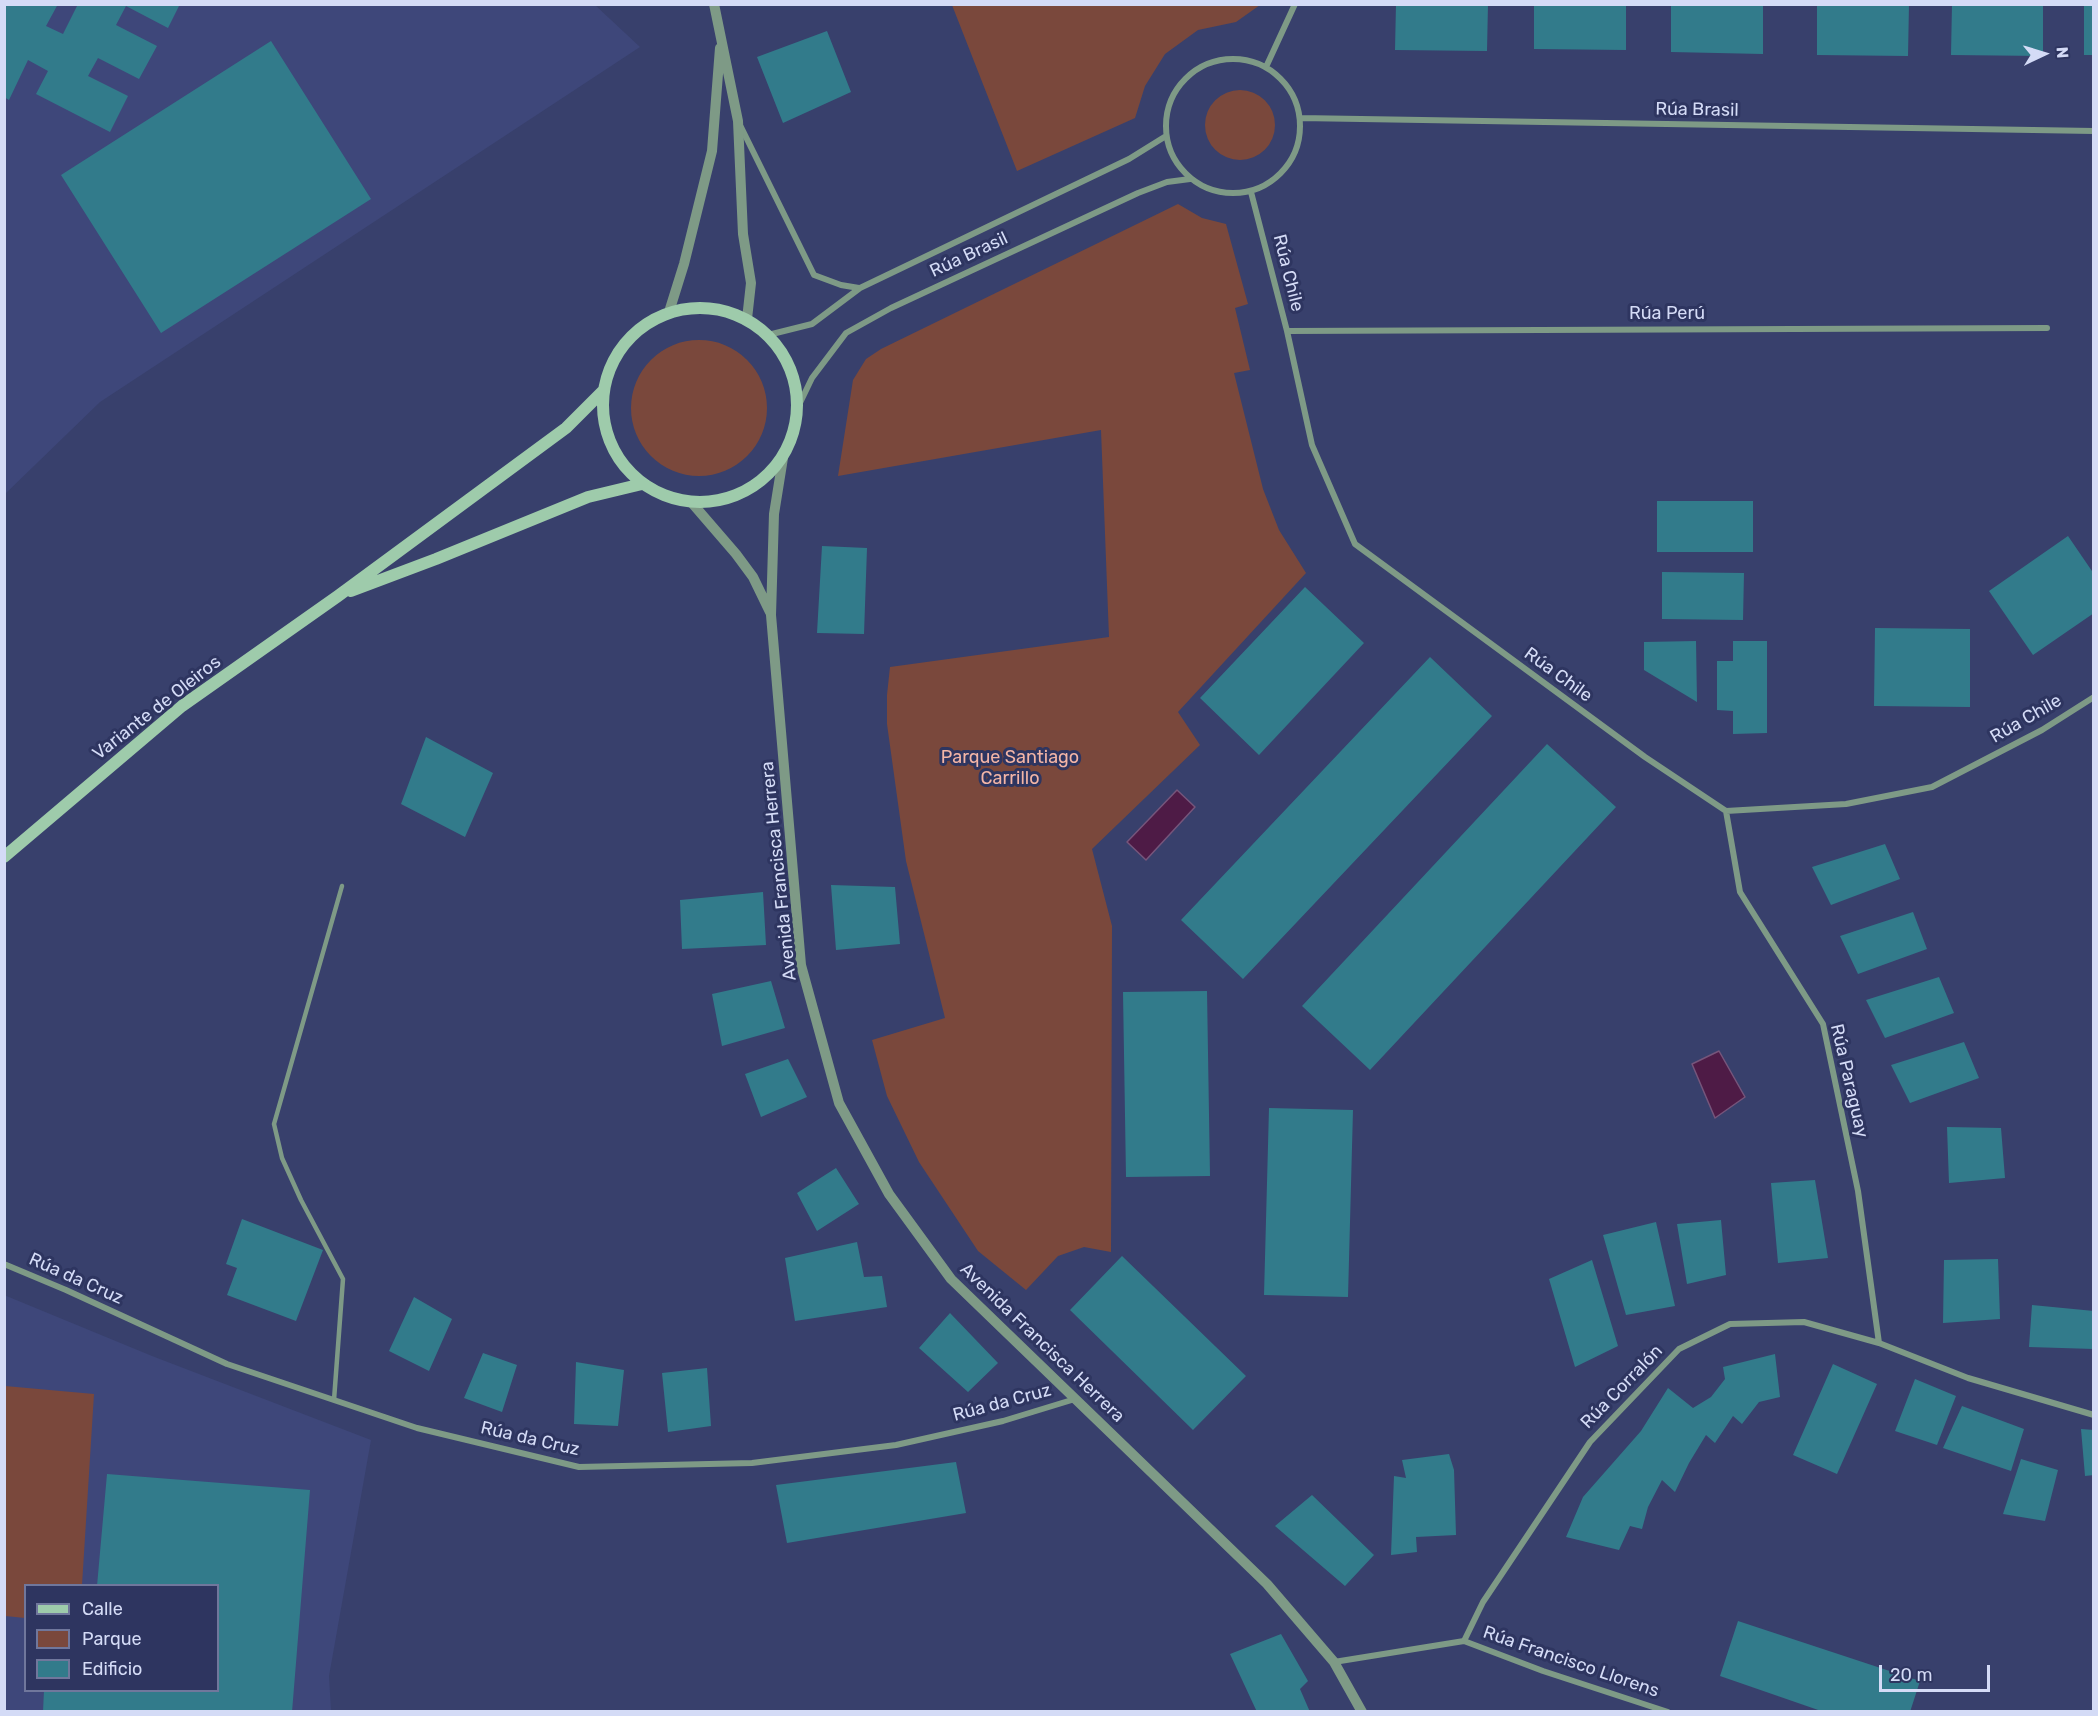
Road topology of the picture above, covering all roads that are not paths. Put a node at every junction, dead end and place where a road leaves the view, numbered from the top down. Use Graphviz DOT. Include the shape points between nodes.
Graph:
graph roads {
  1 [pos="714,4"];
  2 [pos="1295,4"];
  3 [pos="721,36"];
  4 [pos="1266,67"];
  5 [pos="1300,118"];
  6 [pos="738,121"];
  7 [pos="2094,131"];
  8 [pos="1166,136"];
  9 [pos="1190,179"];
  10 [pos="1251,192"];
  11 [pos="860,288"];
  12 [pos="669,312"];
  13 [pos="747,319"];
  14 [pos="2047,328"];
  15 [pos="1287,331"];
  16 [pos="768,335"];
  17 [pos="604,390"];
  18 [pos="798,407"];
  19 [pos="783,458"];
  20 [pos="642,484"];
  21 [pos="692,503"];
  22 [pos="338,596"];
  23 [pos="771,615"];
  24 [pos="2094,697"];
  25 [pos="1726,812"];
  26 [pos="4,857"];
  27 [pos="342,886"];
  28 [pos="4,1264"];
  29 [pos="1879,1343"];
  30 [pos="1075,1399"];
  31 [pos="334,1400"];
  32 [pos="2094,1415"];
  33 [pos="1464,1641"];
  34 [pos="1334,1662"];
  35 [pos="1362,1712"];
  36 [pos="1668,1712"];
  1 -- 3 [label="street"];
  2 -- 4 [label="street"];
  3 -- 6 [label="street"];
  3 -- 12 [label="street" via="712,150"];
  4 -- 5 [label="street" via="1289,88"];
  4 -- 8 [label="street" via="1250,60 1228,58 1206,63 1188,75 1174,92 1167,113"];
  5 -- 7 [label="street, Rúa Brasil"];
  5 -- 10 [label="street" via="1300,138 1289,164 1269,184"];
  6 -- 11 [label="street" via="814,275"];
  6 -- 13 [label="street" via="743,234 751,283"];
  8 -- 9 [label="street" via="1178,167"];
  8 -- 11 [label="street, Rúa Brasil" via="1129,159"];
  9 -- 10 [label="street" via="1208,190"];
  9 -- 18 [label="street, Rúa Brasil" via="1167,182 1138,193 891,308 846,333 812,378"];
  10 -- 15 [label="street, Rúa Chile"];
  11 -- 16 [label="street, Rúa Brasil" via="812,324"];
  12 -- 13 [label="main road" via="695,307 722,310"];
  12 -- 17 [label="main road" via="645,324 626,342 611,364"];
  13 -- 16 [label="main road"];
  14 -- 15 [label="street, Rúa Perú"];
  15 -- 25 [label="street, Rúa Chile" via="1312,445 1355,544"];
  16 -- 18 [label="main road" via="785,356 795,381"];
  17 -- 20 [label="main road" via="603,417 610,442 623,465"];
  17 -- 22 [label="main road, Variante de Oleiros" via="566,428"];
  18 -- 19 [label="main road" via="794,434"];
  19 -- 21 [label="main road" via="744,493 718,502"];
  19 -- 23 [label="street, Avenida Francisca Herrera" via="774,514"];
  20 -- 21 [label="main road" via="666,497"];
  20 -- 22 [label="main road, Variante de Oleiros" via="588,497"];
  21 -- 23 [label="street, Avenida Francisca Herrera" via="753,577"];
  22 -- 26 [label="main road, Variante de Oleiros" via="182,706"];
  23 -- 30 [label="street, Avenida Francisca Herrera" via="801,965 839,1103 889,1194 951,1279"];
  24 -- 25 [label="street, Rúa Chile" via="2042,730 1932,787 1846,804"];
  25 -- 29 [label="street, Rúa Paraguay" via="1740,892 1823,1024 1858,1191"];
  27 -- 31 [label="lane" via="274,1124 282,1158 343,1279"];
  28 -- 31 [label="street, Rúa da Cruz" via="226,1364"];
  29 -- 32 [label="street, Rúa Corralón" via="1968,1378"];
  29 -- 33 [label="street, Rúa Corralón" via="1804,1322 1730,1324 1679,1349 1590,1442 1483,1602"];
  30 -- 31 [label="street, Rúa da Cruz" via="1003,1421 896,1445 752,1463 579,1467 417,1428"];
  30 -- 34 [label="street, Avenida Francisca Herrera" via="1267,1584"];
  33 -- 34 [label="street"];
  33 -- 36 [label="street, Rúa Francisco Llorens"];
  34 -- 35 [label="street, Avenida Francisca Herrera"];
}
